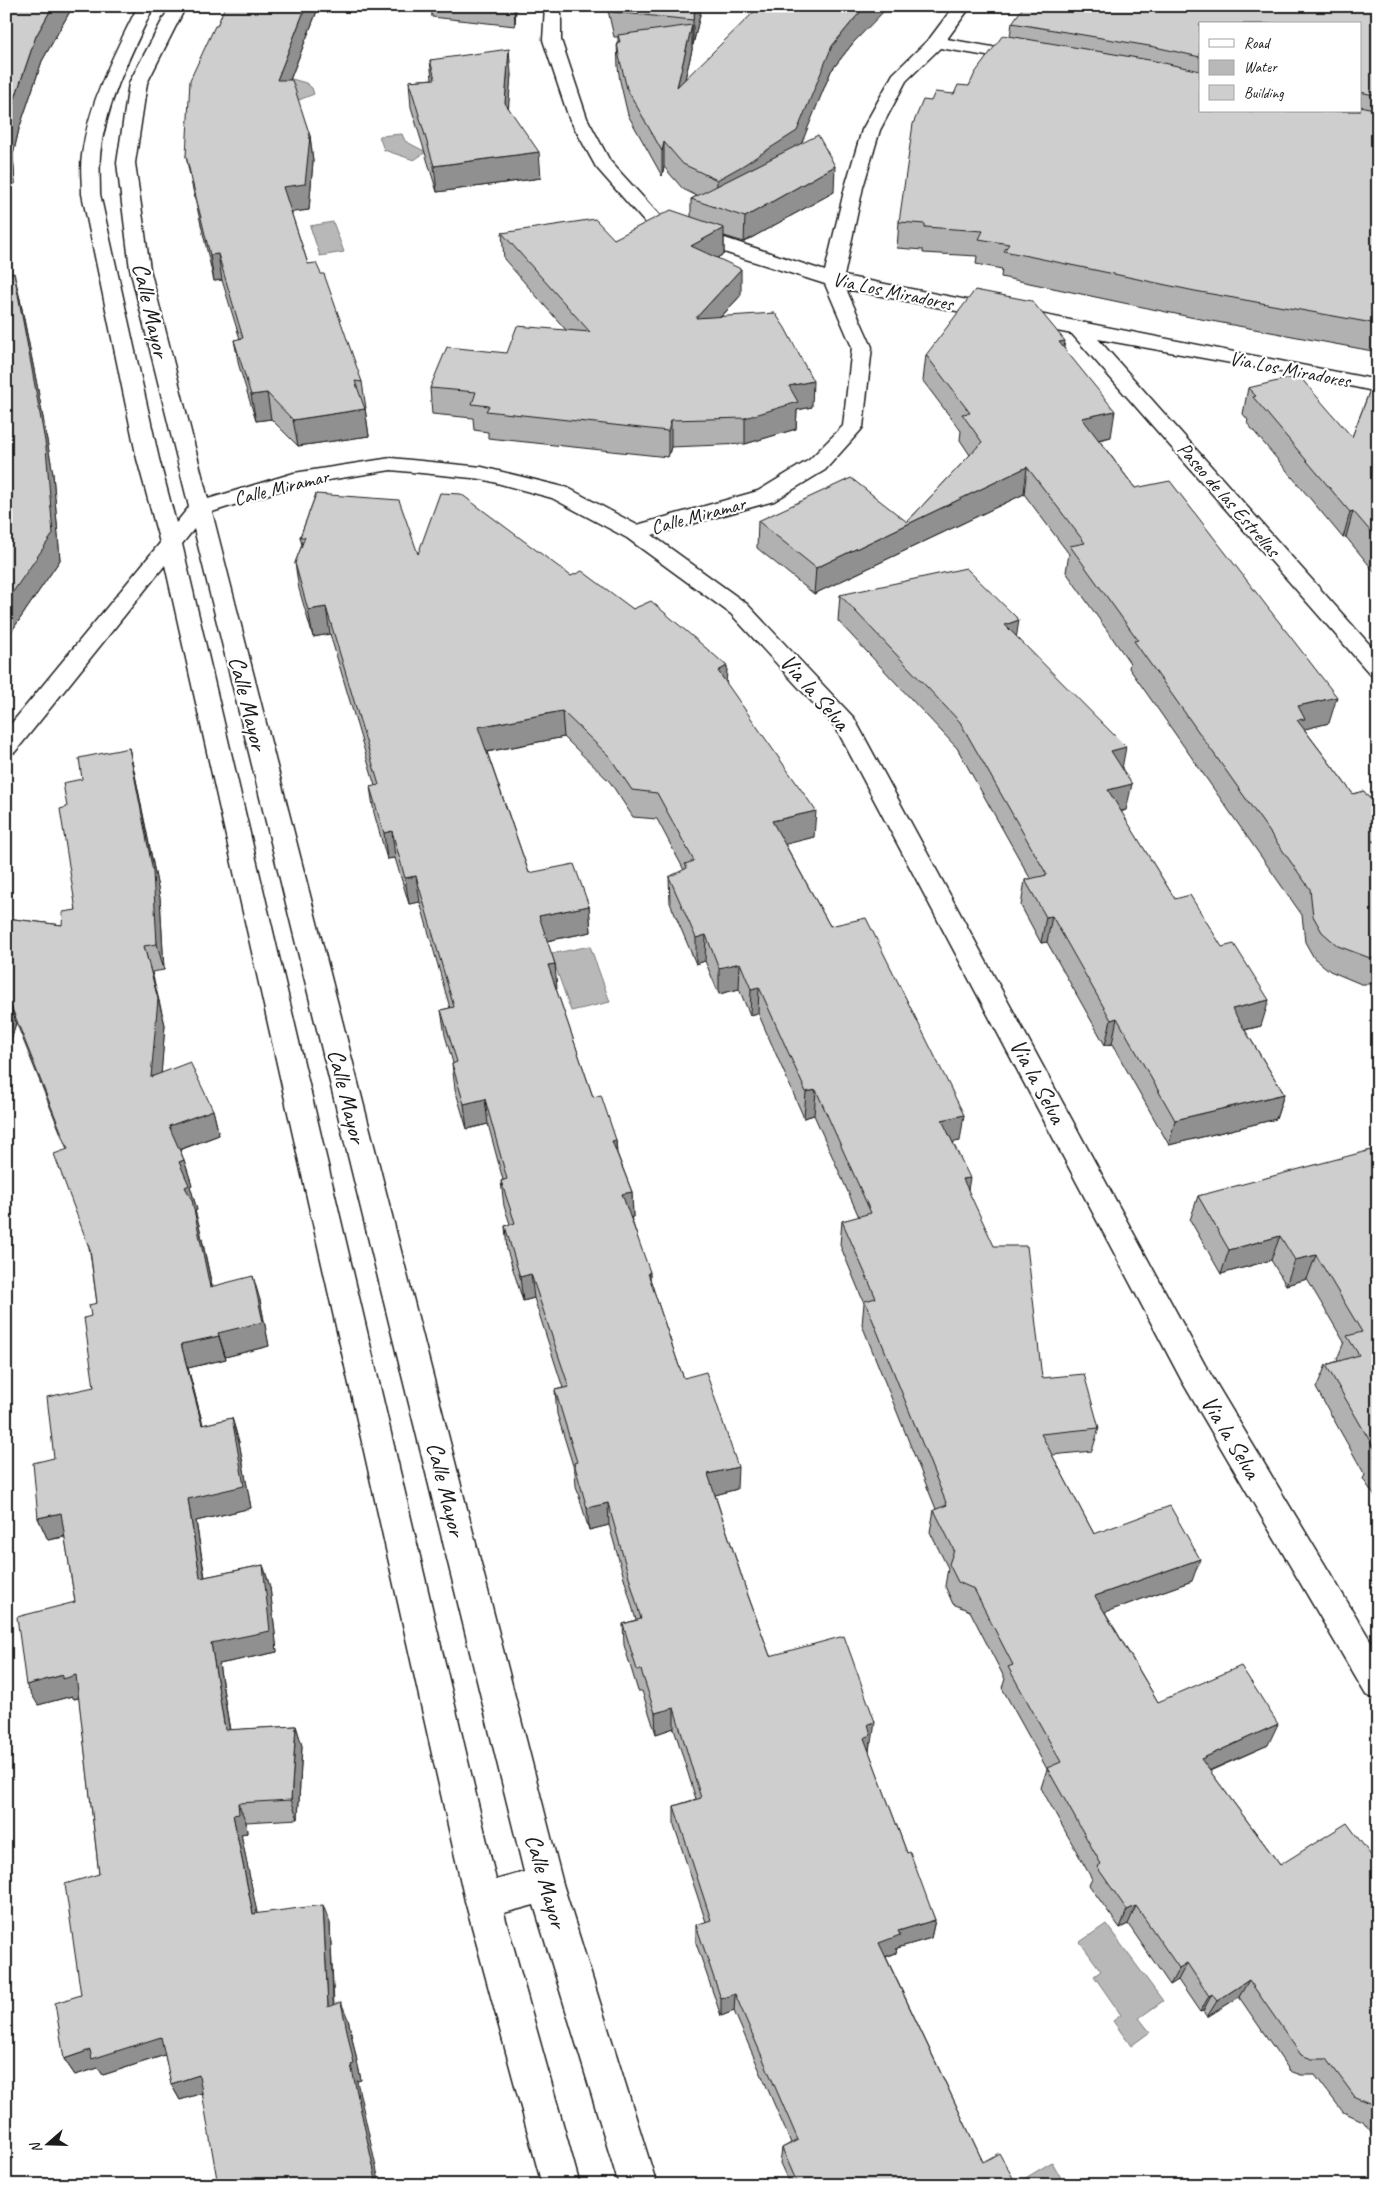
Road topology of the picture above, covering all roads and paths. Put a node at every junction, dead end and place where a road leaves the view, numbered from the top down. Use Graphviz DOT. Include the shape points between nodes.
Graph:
graph roads {
  1 [pos="146,6"];
  2 [pos="178,6"];
  3 [pos="553,6"];
  4 [pos="963,6"];
  5 [pos="936,42"];
  6 [pos="1043,60"];
  7 [pos="111,80"];
  8 [pos="138,83"];
  9 [pos="833,280"];
  10 [pos="1080,330"];
  11 [pos="1378,386"];
  12 [pos="199,509"];
  13 [pos="635,533"];
  14 [pos="171,543"];
  15 [pos="1378,669"];
  16 [pos="6,746"];
  17 [pos="1378,1684"];
  18 [pos="545,1884"];
  19 [pos="483,1901"];
  20 [pos="561,2185"];
  21 [pos="638,2185"];
  1 -- 7 [label="street, Calle Mayor"];
  2 -- 8 [label="street, Calle Mayor"];
  3 -- 9 [label="street, Via Los Miradores" via="552,40 578,118 602,163 654,221"];
  4 -- 5 [label="street"];
  5 -- 6 [label="street"];
  5 -- 9 [label="street" via="899,78 871,130"];
  7 -- 8 [label="street"];
  7 -- 14 [label="street, Calle Mayor" via="91,150 91,194 148,459"];
  8 -- 12 [label="street, Calle Mayor" via="126,163 140,269"];
  9 -- 10 [label="street, Via Los Miradores"];
  9 -- 13 [label="street, Calle Miramar" via="862,347 853,427 817,465 766,496"];
  10 -- 11 [label="street, Via Los Miradores"];
  10 -- 15 [label="street, Paseo de las Estrellas"];
  12 -- 13 [label="street, Calle Miramar" via="294,479 390,464 482,473 560,493"];
  12 -- 14 [label="street"];
  12 -- 18 [label="street, Calle Mayor"];
  13 -- 17 [label="street, Via la Selva" via="739,609 846,724 1194,1374"];
  14 -- 16 [label="street"];
  14 -- 19 [label="street, Calle Mayor"];
  18 -- 19 [label="street"];
  18 -- 21 [label="street, Calle Mayor"];
  19 -- 20 [label="street, Calle Mayor"];
}
